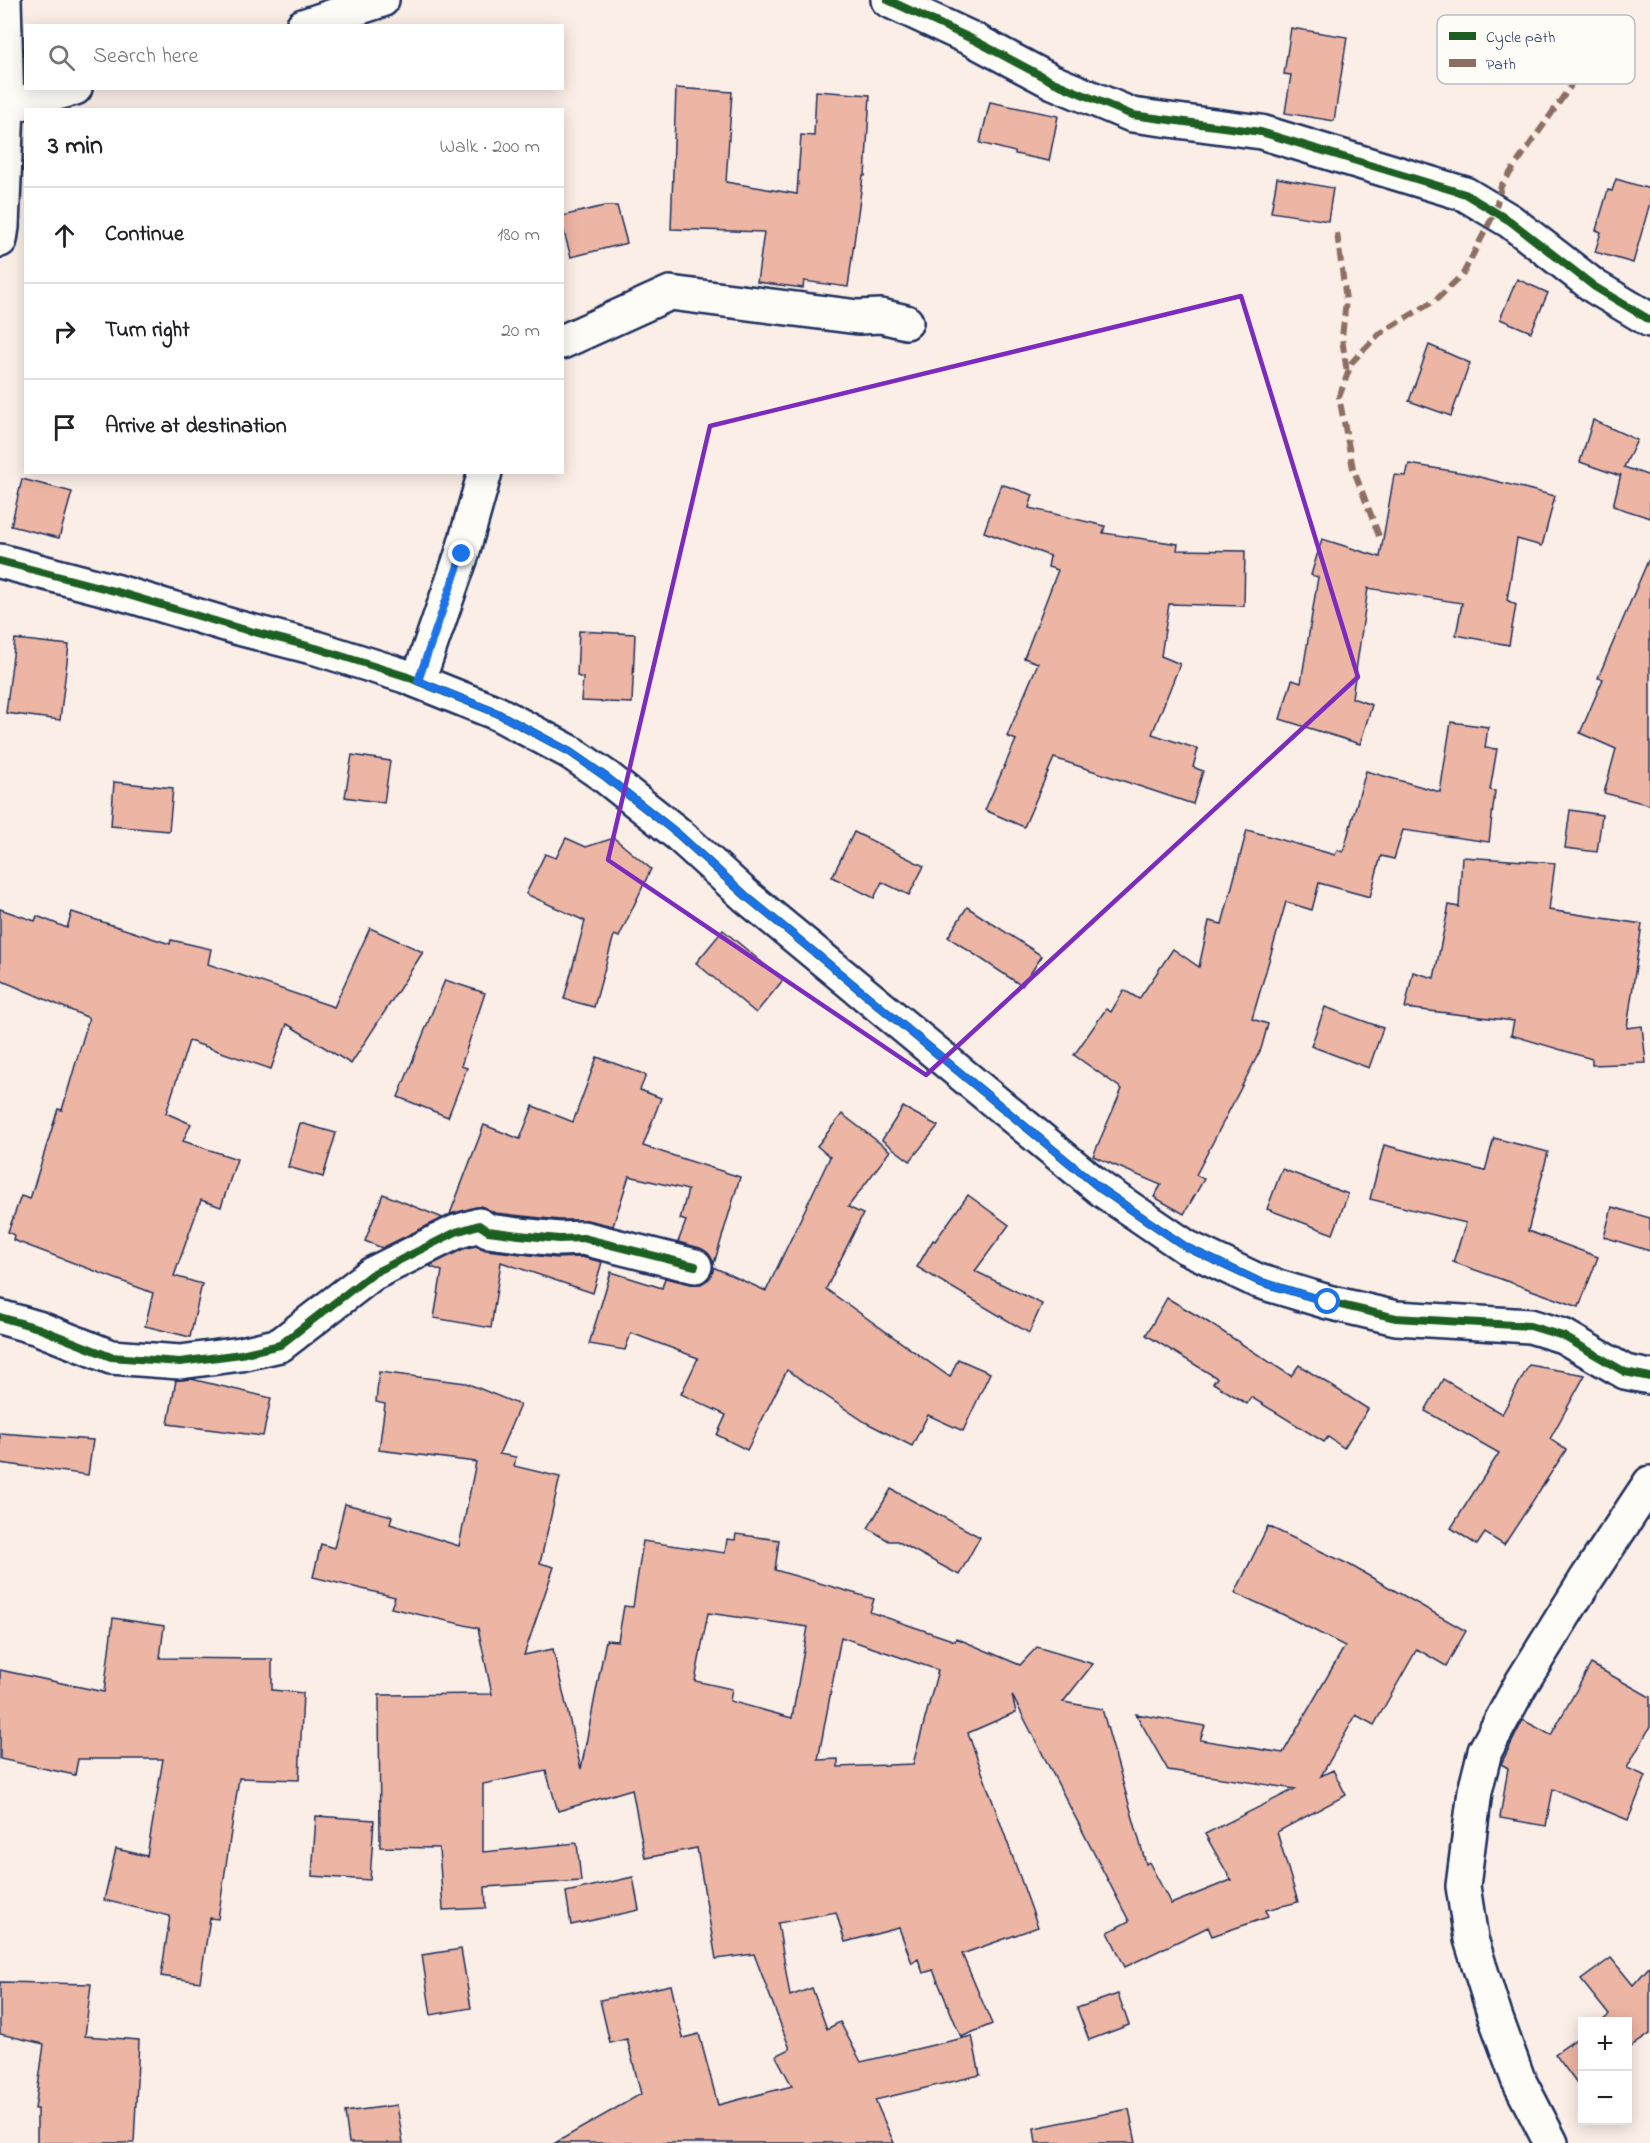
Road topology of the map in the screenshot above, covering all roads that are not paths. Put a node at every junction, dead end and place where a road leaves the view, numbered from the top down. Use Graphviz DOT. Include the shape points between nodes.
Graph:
graph roads {
  1 [pos="3,0"];
  2 [pos="382,0"];
  3 [pos="888,0"];
  4 [pos="309,24"];
  5 [pos="68,90"];
  6 [pos="7,107"];
  7 [pos="1,231"];
  8 [pos="1650,320"];
  9 [pos="906,322"];
  10 [pos="564,341"];
  11 [pos="483,474"];
  12 [pos="0,561"];
  13 [pos="418,681"];
  14 [pos="695,1266"];
  15 [pos="0,1317"];
  16 [pos="1650,1377"];
  17 [pos="1650,1483"];
  18 [pos="1551,2143"];
  1 -- 6 [label="street"];
  2 -- 4 [label="street"];
  3 -- 8 [label="street" via="1053,82 1132,115 1261,132 1465,194 1510,221 1595,287"];
  5 -- 6 [label="street"];
  6 -- 7 [label="street"];
  9 -- 10 [label="street" via="670,293"];
  11 -- 13 [label="street" via="462,554"];
  12 -- 13 [label="street" via="316,648"];
  13 -- 16 [label="street" via="497,713 570,752 606,777 1101,1189 1186,1247 1258,1281 1396,1318 1530,1326 1563,1336 1625,1372"];
  14 -- 15 [label="street" via="583,1238 519,1235 488,1231 479,1225 456,1232 372,1274 280,1345 180,1362 111,1357"];
  17 -- 18 [label="street" via="1521,1684 1485,1751 1475,1791 1463,1886 1471,1940 1518,2079"];
}
